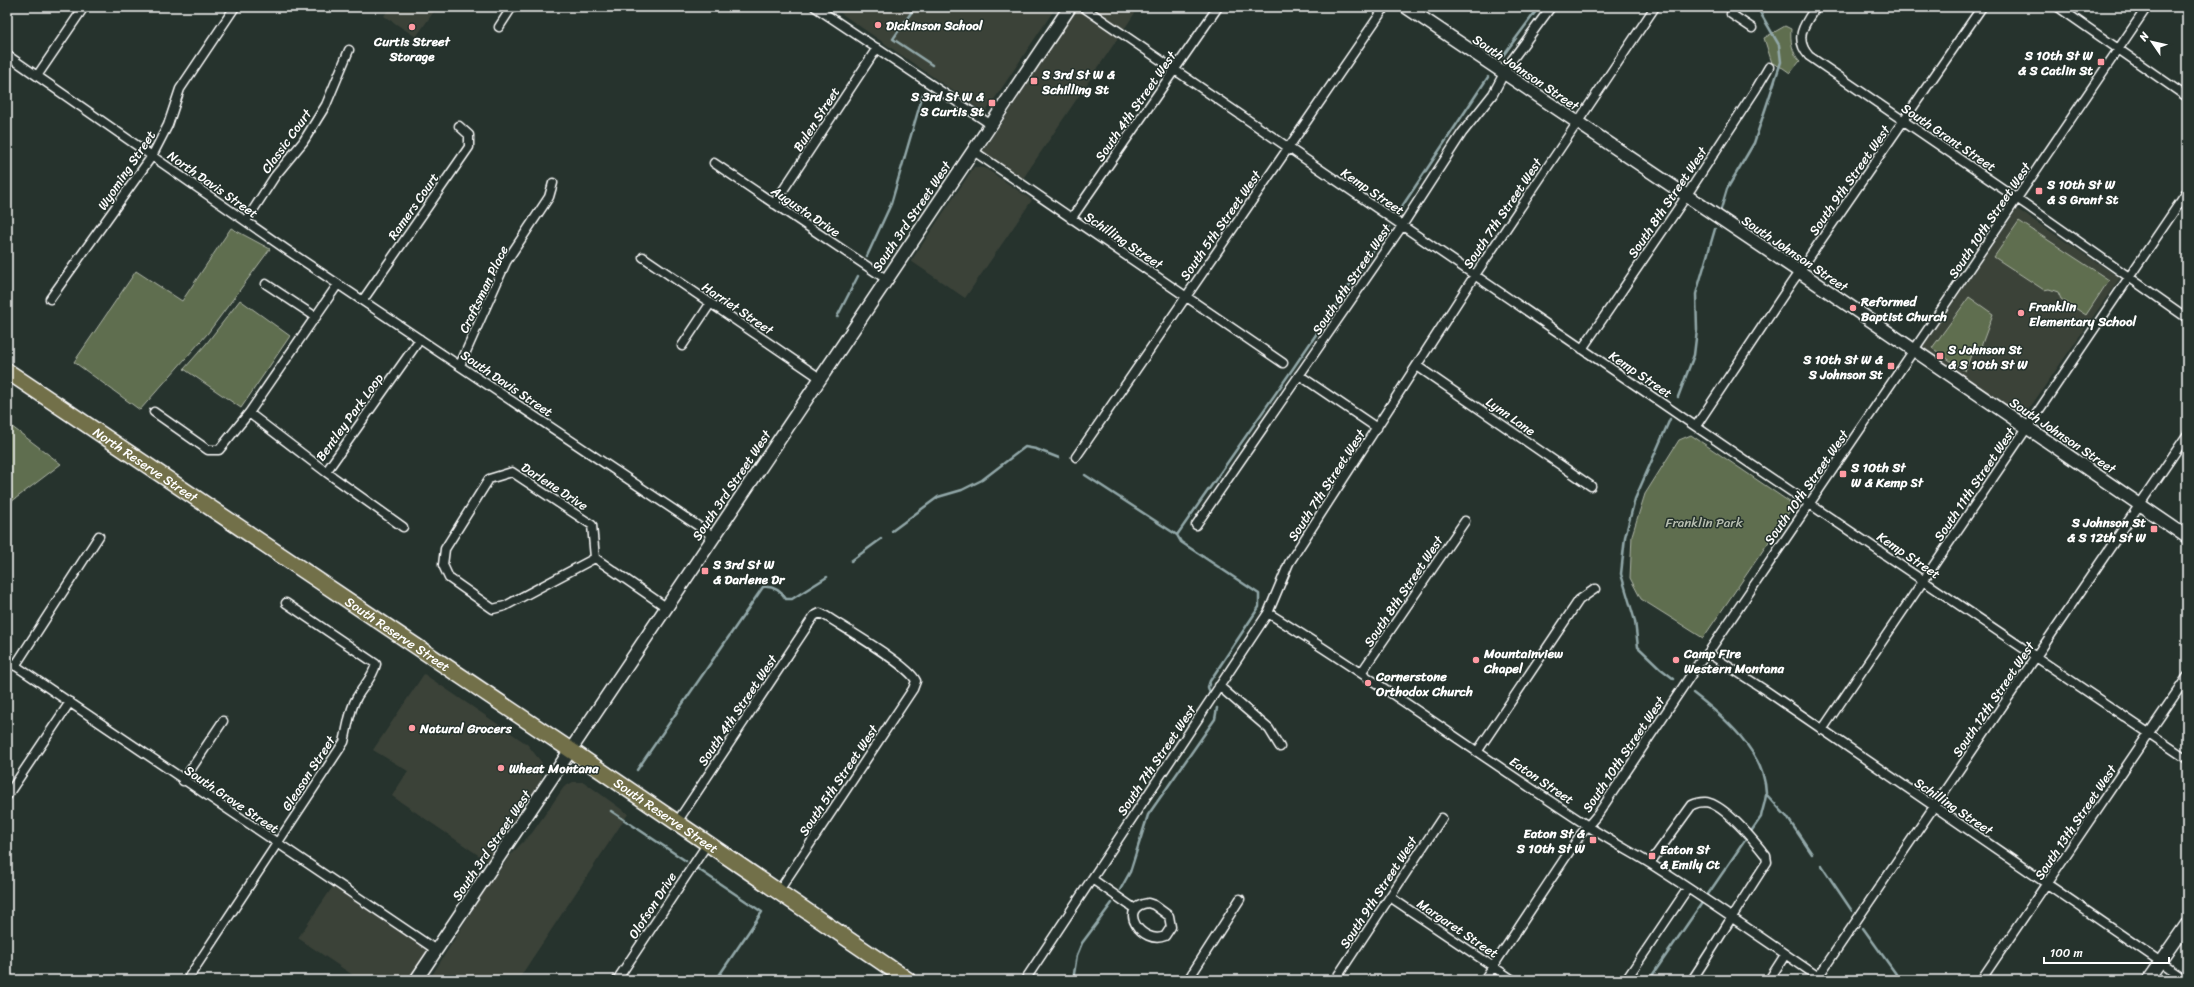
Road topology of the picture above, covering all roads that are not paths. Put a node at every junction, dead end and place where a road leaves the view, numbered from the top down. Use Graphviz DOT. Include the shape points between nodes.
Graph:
graph roads {
  1 [pos="84,7"];
  2 [pos="235,7"];
  3 [pos="512,7"];
  4 [pos="815,7"];
  5 [pos="1070,7"];
  6 [pos="1083,7"];
  7 [pos="1218,7"];
  8 [pos="1385,7"];
  9 [pos="1406,7"];
  10 [pos="1551,7"];
  11 [pos="1655,7"];
  12 [pos="1816,7"];
  13 [pos="1982,7"];
  14 [pos="2058,7"];
  15 [pos="2147,7"];
  16 [pos="1733,10"];
  17 [pos="499,27"];
  18 [pos="1752,28"];
  19 [pos="877,48"];
  20 [pos="2119,48"];
  21 [pos="349,50"];
  22 [pos="7,55"];
  23 [pos="1769,67"];
  24 [pos="1174,70"];
  25 [pos="1504,74"];
  26 [pos="37,76"];
  27 [pos="2187,97"];
  28 [pos="1904,121"];
  29 [pos="1577,123"];
  30 [pos="990,124"];
  31 [pos="459,126"];
  32 [pos="1287,148"];
  33 [pos="972,150"];
  34 [pos="152,156"];
  35 [pos="714,163"];
  36 [pos="553,183"];
  37 [pos="2187,192"];
  38 [pos="1686,197"];
  39 [pos="2018,199"];
  40 [pos="774,204"];
  41 [pos="1071,219"];
  42 [pos="246,220"];
  43 [pos="1402,225"];
  44 [pos="287,250"];
  45 [pos="643,258"];
  46 [pos="1800,272"];
  47 [pos="1475,275"];
  48 [pos="2129,278"];
  49 [pos="886,279"];
  50 [pos="266,284"];
  51 [pos="338,284"];
  52 [pos="1185,296"];
  53 [pos="50,299"];
  54 [pos="363,300"];
  55 [pos="710,304"];
  56 [pos="316,317"];
  57 [pos="2187,318"];
  58 [pos="420,338"];
  59 [pos="682,346"];
  60 [pos="1582,349"];
  61 [pos="1914,352"];
  62 [pos="1282,363"];
  63 [pos="460,365"];
  64 [pos="1417,366"];
  65 [pos="7,371"];
  66 [pos="1299,375"];
  67 [pos="820,378"];
  68 [pos="154,412"];
  69 [pos="249,414"];
  70 [pos="1696,426"];
  71 [pos="2027,427"];
  72 [pos="1377,428"];
  73 [pos="2187,436"];
  74 [pos="1076,457"];
  75 [pos="326,472"];
  76 [pos="1591,486"];
  77 [pos="1810,503"];
  78 [pos="2141,504"];
  79 [pos="1465,521"];
  80 [pos="1196,525"];
  81 [pos="403,527"];
  82 [pos="99,536"];
  83 [pos="713,536"];
  84 [pos="2187,537"];
  85 [pos="284,558"];
  86 [pos="595,558"];
  87 [pos="1924,580"];
  88 [pos="1595,589"];
  89 [pos="286,602"];
  90 [pos="666,607"];
  91 [pos="1268,612"];
  92 [pos="1708,653"];
  93 [pos="2036,657"];
  94 [pos="7,660"];
  95 [pos="15,666"];
  96 [pos="1361,673"];
  97 [pos="2187,677"];
  98 [pos="916,681"];
  99 [pos="1219,686"];
  100 [pos="70,702"];
  101 [pos="223,721"];
  102 [pos="1822,730"];
  103 [pos="2150,733"];
  104 [pos="1280,747"];
  105 [pos="572,751"];
  106 [pos="1477,752"];
  107 [pos="2187,759"];
  108 [pos="183,781"];
  109 [pos="7,796"];
  110 [pos="1934,808"];
  111 [pos="1442,818"];
  112 [pos="677,822"];
  113 [pos="1588,826"];
  114 [pos="276,844"];
  115 [pos="708,844"];
  116 [pos="1650,864"];
  117 [pos="1092,879"];
  118 [pos="2047,884"];
  119 [pos="1688,888"];
  120 [pos="778,892"];
  121 [pos="1390,897"];
  122 [pos="1240,899"];
  123 [pos="1135,909"];
  124 [pos="1732,918"];
  125 [pos="2187,924"];
  126 [pos="436,950"];
  127 [pos="1786,955"];
  128 [pos="2161,962"];
  129 [pos="1493,966"];
  130 [pos="1820,978"];
  131 [pos="187,980"];
  132 [pos="416,980"];
  133 [pos="617,980"];
  134 [pos="908,980"];
  135 [pos="1025,980"];
  136 [pos="1188,980"];
  137 [pos="1335,980"];
  138 [pos="1484,980"];
  139 [pos="1513,980"];
  140 [pos="1626,980"];
  141 [pos="1692,980"];
  142 [pos="1769,980"];
  143 [pos="1981,980"];
  144 [pos="2148,980"];
  145 [pos="2187,980"];
  1 -- 26 [label="street"];
  2 -- 34 [label="street, Wyoming Street" via="180,89 168,125"];
  3 -- 17 [label="street"];
  4 -- 19 [label="street"];
  5 -- 30 [label="street, South 3rd Street West"];
  6 -- 24 [label="street, Kemp Street"];
  7 -- 24 [label="street, South 4th Street West"];
  8 -- 32 [label="street, South 5th Street West"];
  9 -- 25 [label="street, South Johnson Street"];
  10 -- 25 [label="street, South 6th Street West"];
  11 -- 29 [label="street, South 7th Street West"];
  12 -- 28 [label="street, South Grant Street" via="1802,28 1802,47 1809,56"];
  13 -- 28 [label="street, South 9th Street West"];
  14 -- 20 [label="street"];
  15 -- 20 [label="street, South 10th Street West"];
  16 -- 18 [label="street"];
  19 -- 30 [label="street"];
  19 -- 40 [label="street, Bulen Street"];
  20 -- 27 [label="street"];
  20 -- 39 [label="street, South 10th Street West"];
  21 -- 42 [label="street, Classic Court" via="326,104 303,142 275,176"];
  22 -- 26 [label="street, North Davis Street"];
  23 -- 38 [label="street, South 8th Street West"];
  24 -- 32 [label="street, Kemp Street"];
  24 -- 41 [label="street, South 4th Street West"];
  25 -- 29 [label="street, South Johnson Street"];
  25 -- 43 [label="street, South 6th Street West" via="1493,94 1462,133"];
  26 -- 34 [label="street, North Davis Street"];
  28 -- 39 [label="street, South Grant Street"];
  28 -- 46 [label="street, South 9th Street West"];
  29 -- 38 [label="street, South Johnson Street"];
  29 -- 47 [label="street, South 7th Street West"];
  30 -- 33 [label="street, South 3rd Street West"];
  31 -- 54 [label="street, Ramers Court" via="469,135 469,147"];
  32 -- 43 [label="street, Kemp Street"];
  32 -- 52 [label="street, South 5th Street West"];
  33 -- 41 [label="street, Schilling Street"];
  33 -- 49 [label="street, South 3rd Street West"];
  34 -- 42 [label="street, North Davis Street"];
  34 -- 53 [label="street, Wyoming Street"];
  35 -- 40 [label="street, Augusta Drive"];
  36 -- 63 [label="street, Craftsman Place" via="549,197 506,262"];
  37 -- 48 [label="street, South 11th Street West"];
  38 -- 46 [label="street, South Johnson Street"];
  38 -- 60 [label="street, South 8th Street West"];
  39 -- 48 [label="street, South Grant Street"];
  39 -- 61 [label="street, South 10th Street West"];
  40 -- 49 [label="street, Augusta Drive"];
  41 -- 52 [label="street, Schilling Street"];
  42 -- 44 [label="street, North Davis Street"];
  43 -- 47 [label="street, Kemp Street"];
  43 -- 66 [label="street, South 6th Street West"];
  44 -- 51 [label="street, South Davis Street"];
  45 -- 55 [label="street, Harriet Street"];
  46 -- 61 [label="street, South Johnson Street"];
  46 -- 70 [label="street, South 9th Street West"];
  47 -- 60 [label="street, Kemp Street"];
  47 -- 64 [label="street, South 7th Street West"];
  48 -- 57 [label="street, South Grant Street"];
  48 -- 71 [label="street, South 11th Street West"];
  49 -- 67 [label="street, South 3rd Street West"];
  50 -- 56 [label="street"];
  51 -- 54 [label="street, South Davis Street"];
  51 -- 56 [label="street"];
  52 -- 62 [label="street, Schilling Street"];
  52 -- 74 [label="street, South 5th Street West"];
  54 -- 58 [label="street, South Davis Street"];
  55 -- 59 [label="street"];
  55 -- 67 [label="street, Harriet Street"];
  56 -- 69 [label="street"];
  58 -- 63 [label="street, South Davis Street"];
  58 -- 75 [label="street, Bentley Park Loop"];
  60 -- 70 [label="street, Kemp Street"];
  61 -- 71 [label="street, South Johnson Street"];
  61 -- 77 [label="street, South 10th Street West"];
  63 -- 83 [label="street, South Davis Street"];
  64 -- 72 [label="street, South 7th Street West"];
  64 -- 76 [label="street, Lynn Lane"];
  65 -- 85 [label="highway, North Reserve Street"];
  66 -- 72 [label="street"];
  66 -- 80 [label="street, South 6th Street West"];
  67 -- 83 [label="street, South 3rd Street West"];
  68 -- 69 [label="street" via="208,450 220,450"];
  69 -- 75 [label="street, Bentley Park Loop"];
  70 -- 77 [label="street, Kemp Street"];
  71 -- 78 [label="street, South Johnson Street"];
  71 -- 87 [label="street, South 11th Street West"];
  72 -- 91 [label="street, South 7th Street West" via="1289,563"];
  73 -- 78 [label="street, South 12th Street West"];
  75 -- 81 [label="street"];
  77 -- 87 [label="street, Kemp Street"];
  77 -- 92 [label="street, South 10th Street West"];
  78 -- 84 [label="street, South Johnson Street"];
  78 -- 93 [label="street, South 12th Street West"];
  79 -- 96 [label="street, South 8th Street West"];
  82 -- 95 [label="street"];
  83 -- 90 [label="street, South 3rd Street West"];
  85 -- 105 [label="highway, South Reserve Street"];
  86 -- 86 [label="street, Darlene Drive" via="592,525 512,472 489,479 445,550 442,565 449,578 493,608 505,606"];
  86 -- 90 [label="street"];
  87 -- 93 [label="street, Kemp Street"];
  87 -- 102 [label="street, South 11th Street West"];
  88 -- 106 [label="street" via="1579,600"];
  89 -- 114 [label="street, Gleason Street" via="376,664 374,673 352,708 344,742"];
  90 -- 105 [label="street, South 3rd Street West"];
  91 -- 96 [label="street, Eaton Street"];
  91 -- 99 [label="street, South 7th Street West"];
  92 -- 102 [label="street, Schilling Street"];
  92 -- 113 [label="street, South 10th Street West"];
  93 -- 103 [label="street, Kemp Street"];
  93 -- 110 [label="street, South 12th Street West"];
  94 -- 95 [label="street, South Grove Street"];
  95 -- 100 [label="street, South Grove Street"];
  96 -- 106 [label="street, Eaton Street"];
  97 -- 103 [label="street, South 13th Street West"];
  98 -- 112 [label="street, South 4th Street West" via="914,675 820,613 814,616"];
  98 -- 120 [label="street, South 5th Street West"];
  99 -- 104 [label="street" via="1269,730"];
  99 -- 117 [label="street, South 7th Street West"];
  100 -- 108 [label="street, South Grove Street"];
  100 -- 109 [label="street"];
  101 -- 108 [label="street"];
  102 -- 110 [label="street, Schilling Street"];
  103 -- 107 [label="street, Kemp Street"];
  103 -- 118 [label="street, South 13th Street West"];
  105 -- 112 [label="highway, South Reserve Street"];
  105 -- 126 [label="street, South 3rd Street West"];
  106 -- 113 [label="street, Eaton Street"];
  108 -- 114 [label="street, South Grove Street"];
  110 -- 118 [label="street, Schilling Street"];
  110 -- 130 [label="street, South 12th Street West"];
  111 -- 121 [label="street, South 9th Street West"];
  112 -- 115 [label="highway, South Reserve Street"];
  113 -- 116 [label="street, Eaton Street"];
  113 -- 129 [label="street, South 10th Street West"];
  114 -- 126 [label="street, South Grove Street" via="345,887"];
  114 -- 131 [label="street, Gleason Street"];
  115 -- 120 [label="highway, South Reserve Street"];
  115 -- 133 [label="street, Olofson Drive"];
  116 -- 119 [label="street, Eaton Street"];
  116 -- 124 [label="street" via="1692,804 1710,803 1742,827 1766,856 1767,862"];
  117 -- 123 [label="street"];
  117 -- 135 [label="street, South 7th Street West"];
  118 -- 128 [label="street, Schilling Street"];
  118 -- 143 [label="street, South 13th Street West"];
  119 -- 124 [label="street, Eaton Street"];
  119 -- 140 [label="street"];
  120 -- 134 [label="highway, South Reserve Street"];
  121 -- 129 [label="street, Margaret Street"];
  121 -- 137 [label="street, South 9th Street West"];
  122 -- 136 [label="street"];
  123 -- 123 [label="street" via="1133,919 1139,929 1157,938 1169,932 1171,923 1166,912 1148,903 1141,904"];
  124 -- 127 [label="street, Eaton Street"];
  124 -- 141 [label="street"];
  125 -- 128 [label="street"];
  126 -- 132 [label="street, South 3rd Street West"];
  127 -- 130 [label="street, Eaton Street"];
  127 -- 142 [label="street"];
  128 -- 144 [label="street"];
  128 -- 145 [label="street, Schilling Street"];
  129 -- 138 [label="street, South 10th Street West"];
  129 -- 139 [label="street, Margaret Street"];
}
